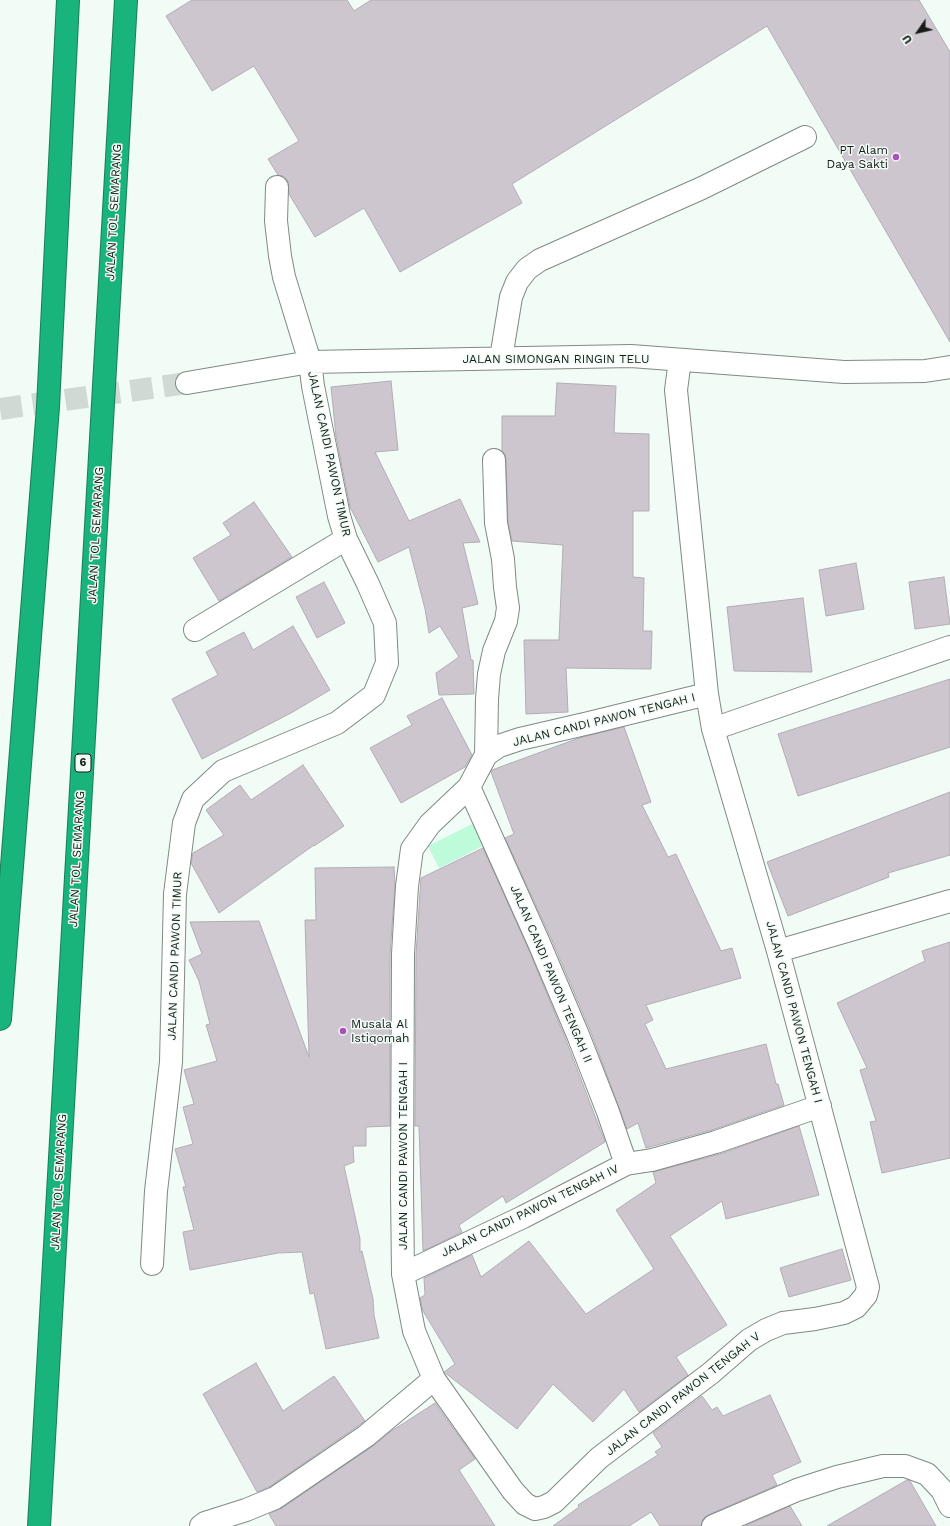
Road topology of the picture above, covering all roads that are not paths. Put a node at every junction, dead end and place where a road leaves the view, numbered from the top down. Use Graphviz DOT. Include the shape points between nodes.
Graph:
graph roads {
  1 [pos="68,0"];
  2 [pos="126,0"];
  3 [pos="805,137"];
  4 [pos="277,187"];
  5 [pos="501,358"];
  6 [pos="680,360"];
  7 [pos="310,362"];
  8 [pos="950,367"];
  9 [pos="187,383"];
  10 [pos="494,460"];
  11 [pos="346,540"];
  12 [pos="195,630"];
  13 [pos="950,648"];
  14 [pos="707,694"];
  15 [pos="713,729"];
  16 [pos="486,755"];
  17 [pos="469,787"];
  18 [pos="950,901"];
  19 [pos="778,951"];
  20 [pos="0,1019"];
  21 [pos="820,1106"];
  22 [pos="626,1164"];
  23 [pos="152,1264"];
  24 [pos="403,1274"];
  25 [pos="866,1295"];
  26 [pos="434,1379"];
  27 [pos="950,1506"];
  28 [pos="535,1509"];
  29 [pos="39,1526"];
  30 [pos="201,1526"];
  31 [pos="713,1526"];
  1 -- 20 [label="highway" via="48,408"];
  2 -- 29 [label="highway, JALAN TOL SEMARANG / 6"];
  3 -- 5 [label="street" via="702,188 540,260 527,269 517,282 511,297"];
  4 -- 7 [label="street, JALAN CANDI PAWON TIMUR" via="276,221 280,256"];
  5 -- 6 [label="street, JALAN SIMONGAN RINGIN TELU" via="631,356"];
  5 -- 7 [label="street, JALAN SIMONGAN RINGIN TELU"];
  6 -- 8 [label="street, JALAN SIMONGAN RINGIN TELU" via="844,372 925,371"];
  6 -- 14 [label="street, JALAN CANDI PAWON TENGAH I" via="676,390"];
  7 -- 9 [label="street, JALAN SIMONGAN RINGIN TELU"];
  7 -- 11 [label="street, JALAN CANDI PAWON TIMUR" via="339,516"];
  10 -- 16 [label="street" via="496,524 508,608 489,674"];
  11 -- 12 [label="street"];
  11 -- 23 [label="street, JALAN CANDI PAWON TIMUR" via="385,623 387,663 374,695 337,722 223,771 193,799 184,823 175,894 171,1062 156,1191"];
  13 -- 15 [label="street"];
  14 -- 15 [label="street, JALAN CANDI PAWON TENGAH I"];
  14 -- 16 [label="street, JALAN CANDI PAWON TENGAH I" via="520,739 499,746"];
  15 -- 19 [label="street, JALAN CANDI PAWON TENGAH I"];
  16 -- 17 [label="street, JALAN CANDI PAWON TENGAH I"];
  17 -- 22 [label="street, JALAN CANDI PAWON TENGAH II" via="578,1034"];
  17 -- 24 [label="street, JALAN CANDI PAWON TENGAH I" via="430,824 412,849 403,954"];
  18 -- 19 [label="street"];
  19 -- 21 [label="street, JALAN CANDI PAWON TENGAH I"];
  21 -- 22 [label="street, JALAN CANDI PAWON TENGAH IV" via="716,1142 652,1160"];
  21 -- 25 [label="street, JALAN CANDI PAWON TENGAH I" via="868,1286"];
  22 -- 24 [label="street, JALAN CANDI PAWON TENGAH IV"];
  24 -- 26 [label="street, JALAN CANDI PAWON TENGAH I" via="414,1330"];
  25 -- 28 [label="street, JALAN CANDI PAWON TENGAH V" via="856,1307 844,1313 815,1320 783,1323 749,1340 711,1373 599,1458 554,1502"];
  26 -- 28 [label="street, JALAN CANDI PAWON TENGAH I" via="513,1491 525,1504"];
  26 -- 30 [label="street" via="366,1436 275,1498"];
  27 -- 31 [label="street" via="942,1490 927,1474 905,1466 883,1466 798,1490"];
}
